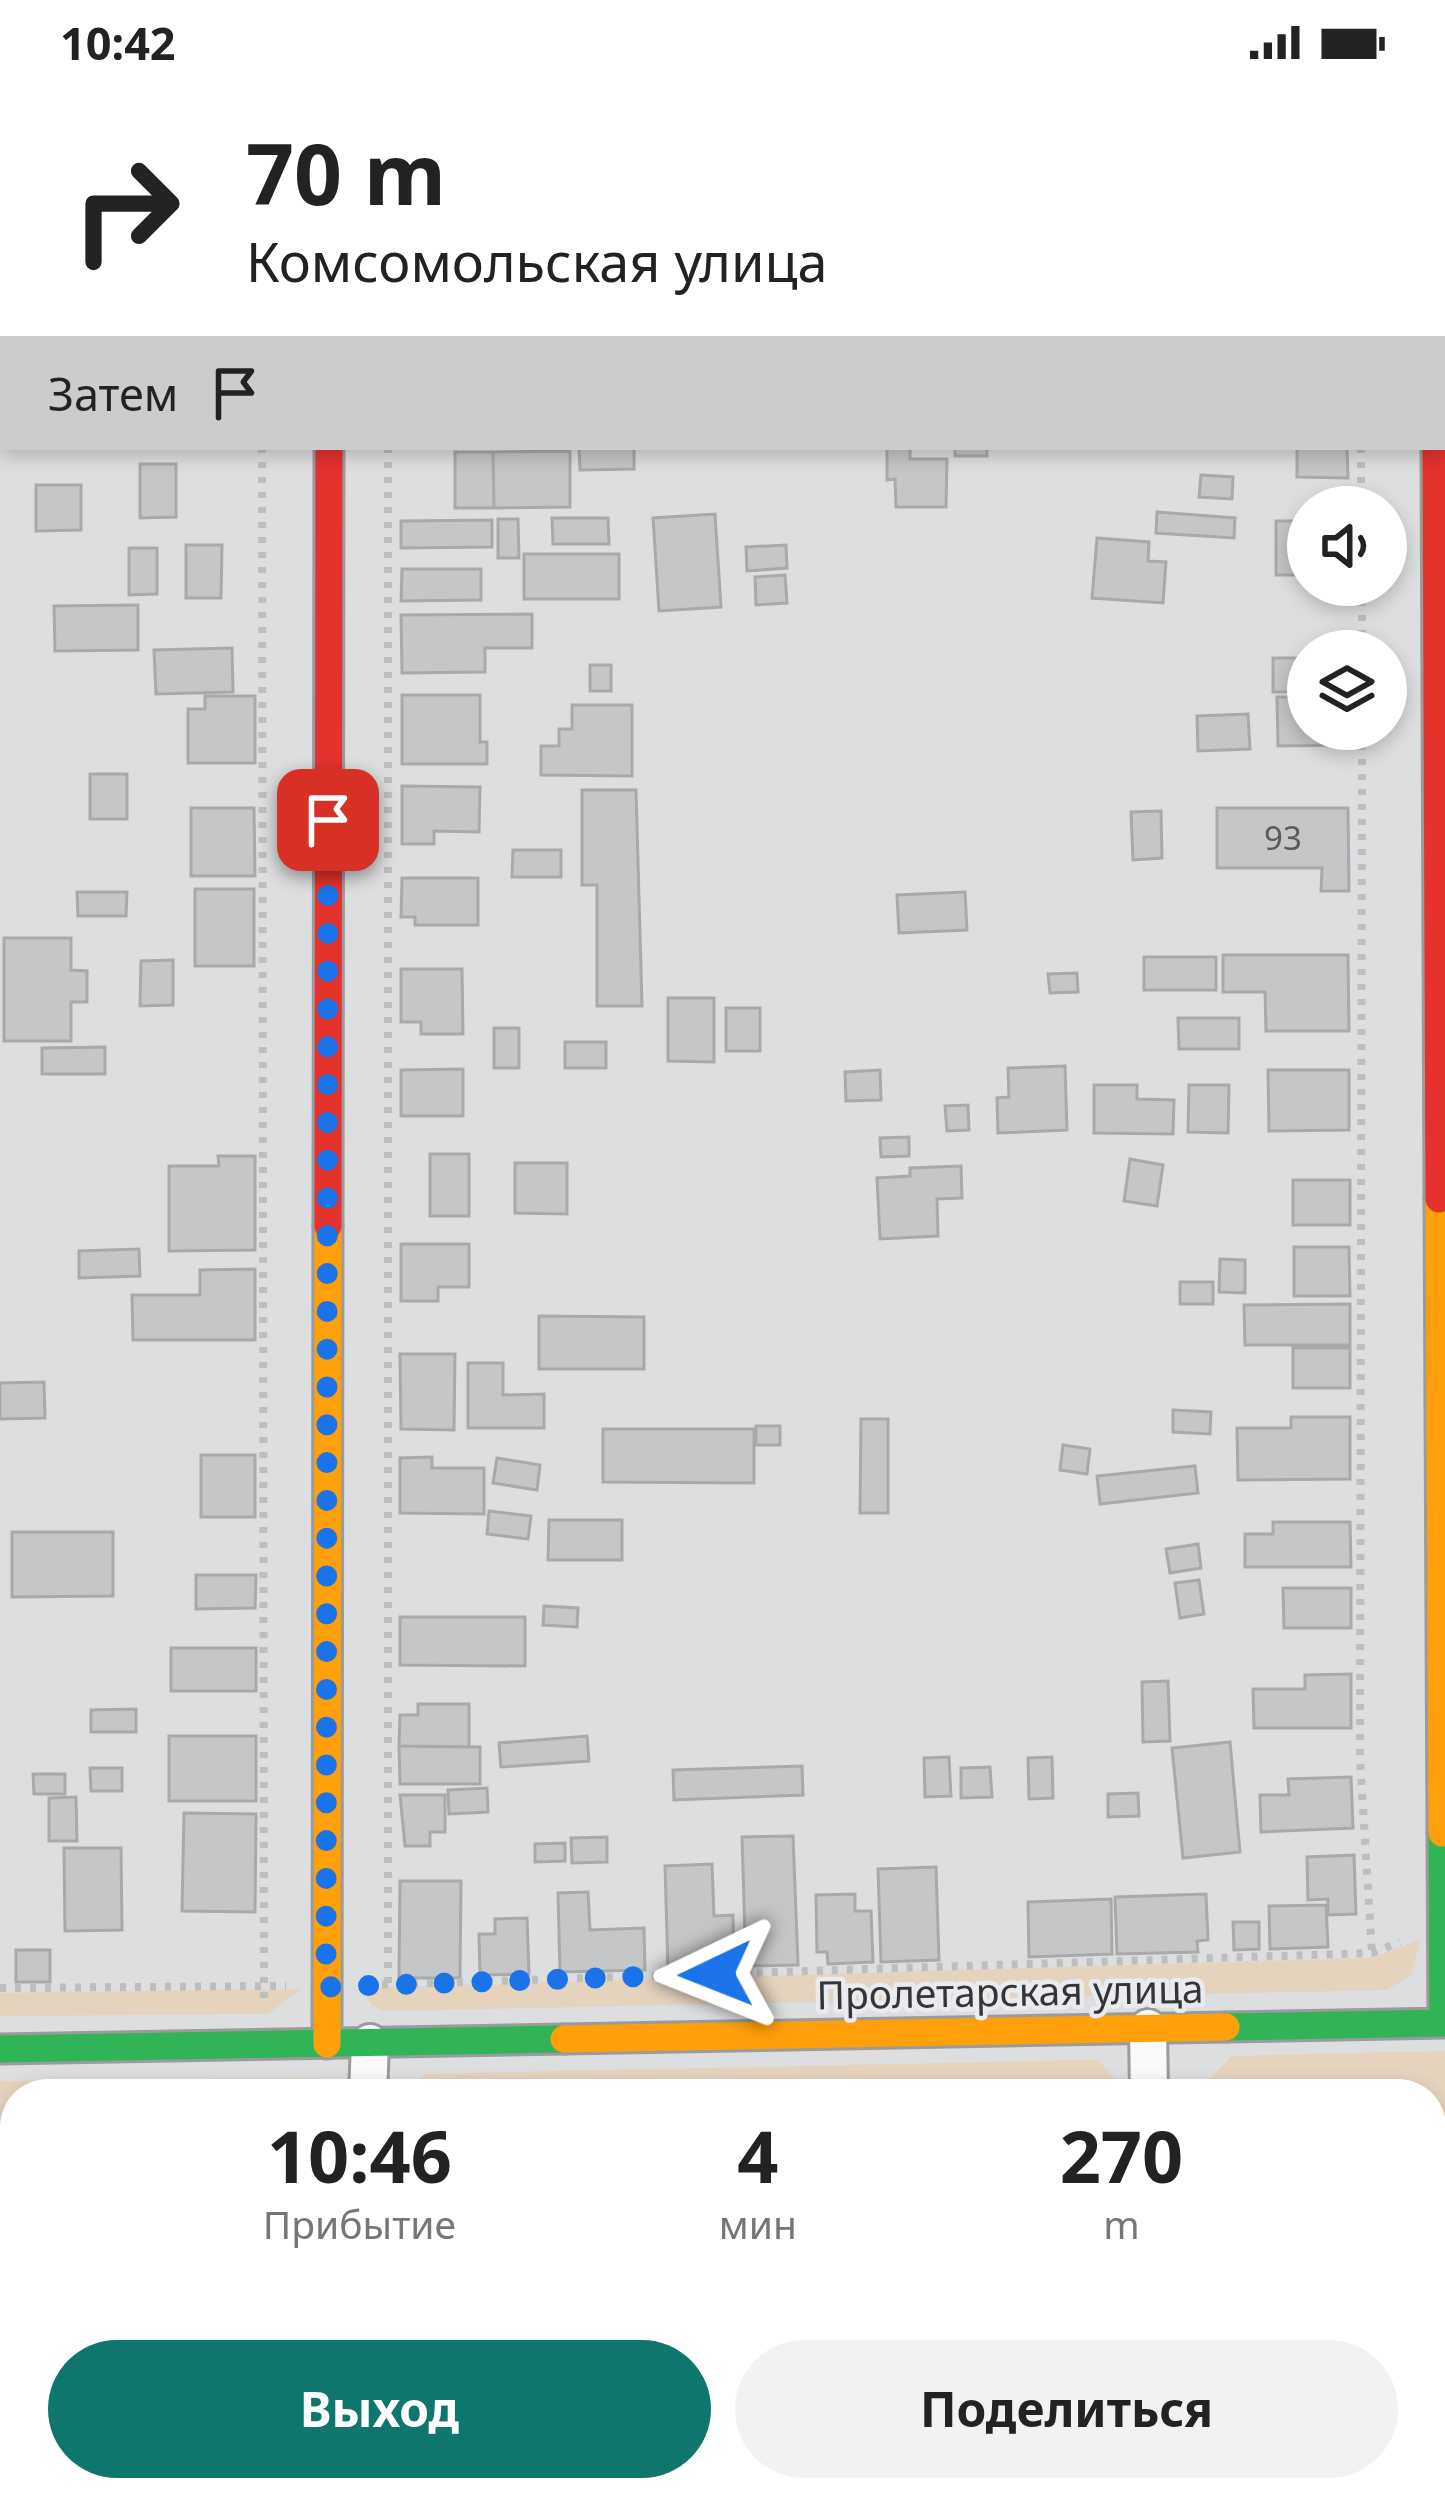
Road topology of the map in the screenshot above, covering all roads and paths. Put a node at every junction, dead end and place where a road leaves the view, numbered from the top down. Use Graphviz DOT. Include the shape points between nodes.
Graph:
graph roads {
  1 [pos="262,450"];
  2 [pos="328,450"];
  3 [pos="388,450"];
  4 [pos="1361,450"];
  5 [pos="1436,450"];
  6 [pos="1361,486"];
  7 [pos="1362,750"];
  8 [pos="1442,1905"];
  9 [pos="1372,1953"];
  10 [pos="388,1985"];
  11 [pos="264,1986"];
  12 [pos="326,1987"];
  13 [pos="0,1988"];
  14 [pos="1444,2023"];
  15 [pos="1148,2028"];
  16 [pos="370,2043"];
  17 [pos="327,2044"];
  18 [pos="264,2045"];
  19 [pos="0,2049"];
  20 [pos="369,2079"];
  21 [pos="1150,2079"];
  1 -- 11 [label="path"];
  2 -- 12 [label="street"];
  3 -- 10 [label="path"];
  4 -- 6 [label="path"];
  5 -- 8 [label="street"];
  7 -- 9 [label="path" via="1360,1759"];
  8 -- 9 [label="path" via="1421,1933"];
  8 -- 14 [label="street"];
  9 -- 10 [label="path"];
  10 -- 12 [label="path"];
  11 -- 12 [label="path"];
  11 -- 13 [label="path"];
  11 -- 18 [label="path"];
  12 -- 17 [label="street"];
  14 -- 15 [label="street, Пролетарская улица"];
  15 -- 16 [label="street, Пролетарская улица"];
  15 -- 21 [label="street"];
  16 -- 17 [label="street, Пролетарская улица"];
  16 -- 20 [label="street"];
  17 -- 18 [label="street, Пролетарская улица"];
  18 -- 19 [label="street, Пролетарская улица"];
}
